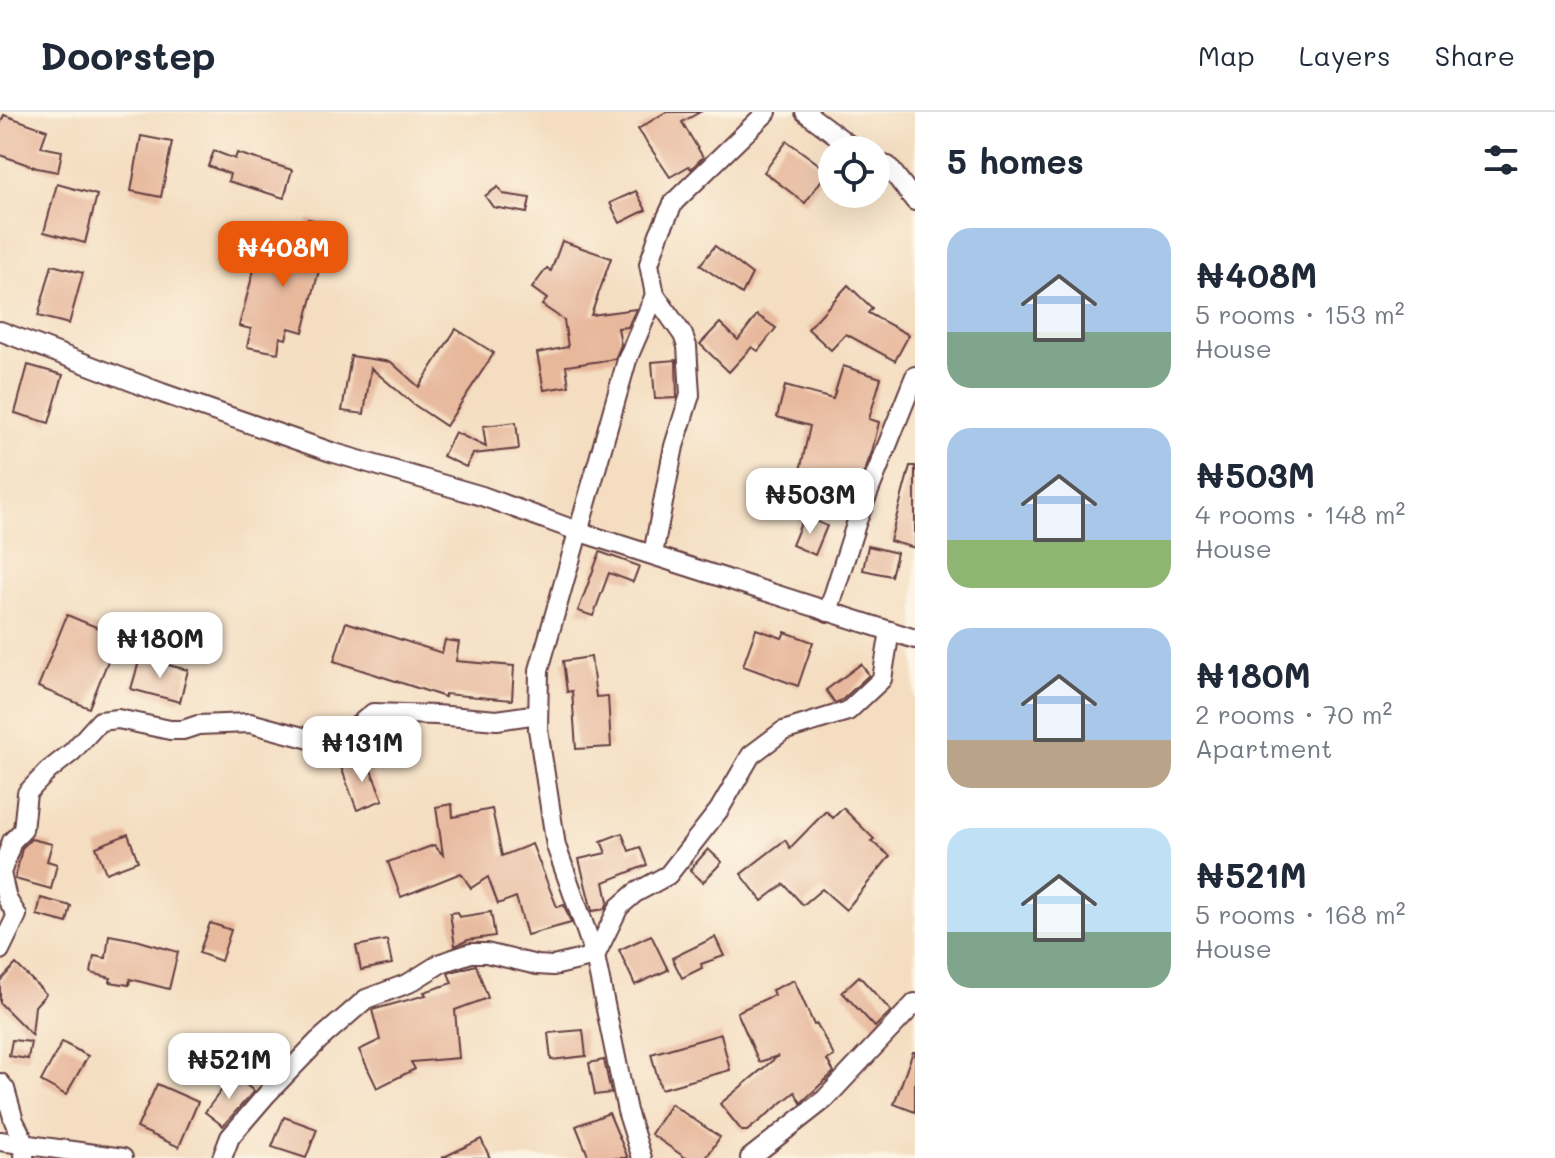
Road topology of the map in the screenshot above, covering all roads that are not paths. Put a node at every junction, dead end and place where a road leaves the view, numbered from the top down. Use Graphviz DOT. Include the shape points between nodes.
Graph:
graph roads {
  1 [pos="767,112"];
  2 [pos="805,112"];
  3 [pos="837,136"];
  4 [pos="890,169"];
  5 [pos="915,201"];
  6 [pos="655,295"];
  7 [pos="0,331"];
  8 [pos="915,376"];
  9 [pos="580,532"];
  10 [pos="653,554"];
  11 [pos="828,612"];
  12 [pos="890,631"];
  13 [pos="915,639"];
  14 [pos="538,714"];
  15 [pos="0,950"];
  16 [pos="595,956"];
  17 [pos="915,1003"];
  18 [pos="0,1083"];
  19 [pos="0,1141"];
  20 [pos="24,1150"];
  21 [pos="123,1158"];
  22 [pos="222,1158"];
  23 [pos="642,1158"];
  24 [pos="750,1158"];
  1 -- 6 [label="street" via="674,202 649,264"];
  2 -- 3 [label="street"];
  4 -- 5 [label="street"];
  6 -- 9 [label="street" via="627,360"];
  6 -- 10 [label="street" via="687,346 690,395 674,446"];
  7 -- 9 [label="street" via="331,452 482,496"];
  8 -- 11 [label="street" via="857,521"];
  9 -- 10 [label="street"];
  9 -- 14 [label="street" via="539,670"];
  10 -- 11 [label="street"];
  11 -- 12 [label="street"];
  12 -- 13 [label="street"];
  12 -- 16 [label="street" via="882,679 848,711 783,731 751,755 719,810 668,875 619,907"];
  14 -- 15 [label="street" via="497,720 373,713 346,735 329,739 250,723 170,730 118,719 100,721 27,793 23,830 12,841 1,873 17,915"];
  14 -- 16 [label="street" via="556,846"];
  16 -- 22 [label="street" via="553,966 471,953 366,999 267,1094 230,1137"];
  16 -- 23 [label="street"];
  17 -- 24 [label="street" via="825,1099"];
  18 -- 20 [label="street"];
  19 -- 20 [label="street"];
  20 -- 21 [label="street"];
}
